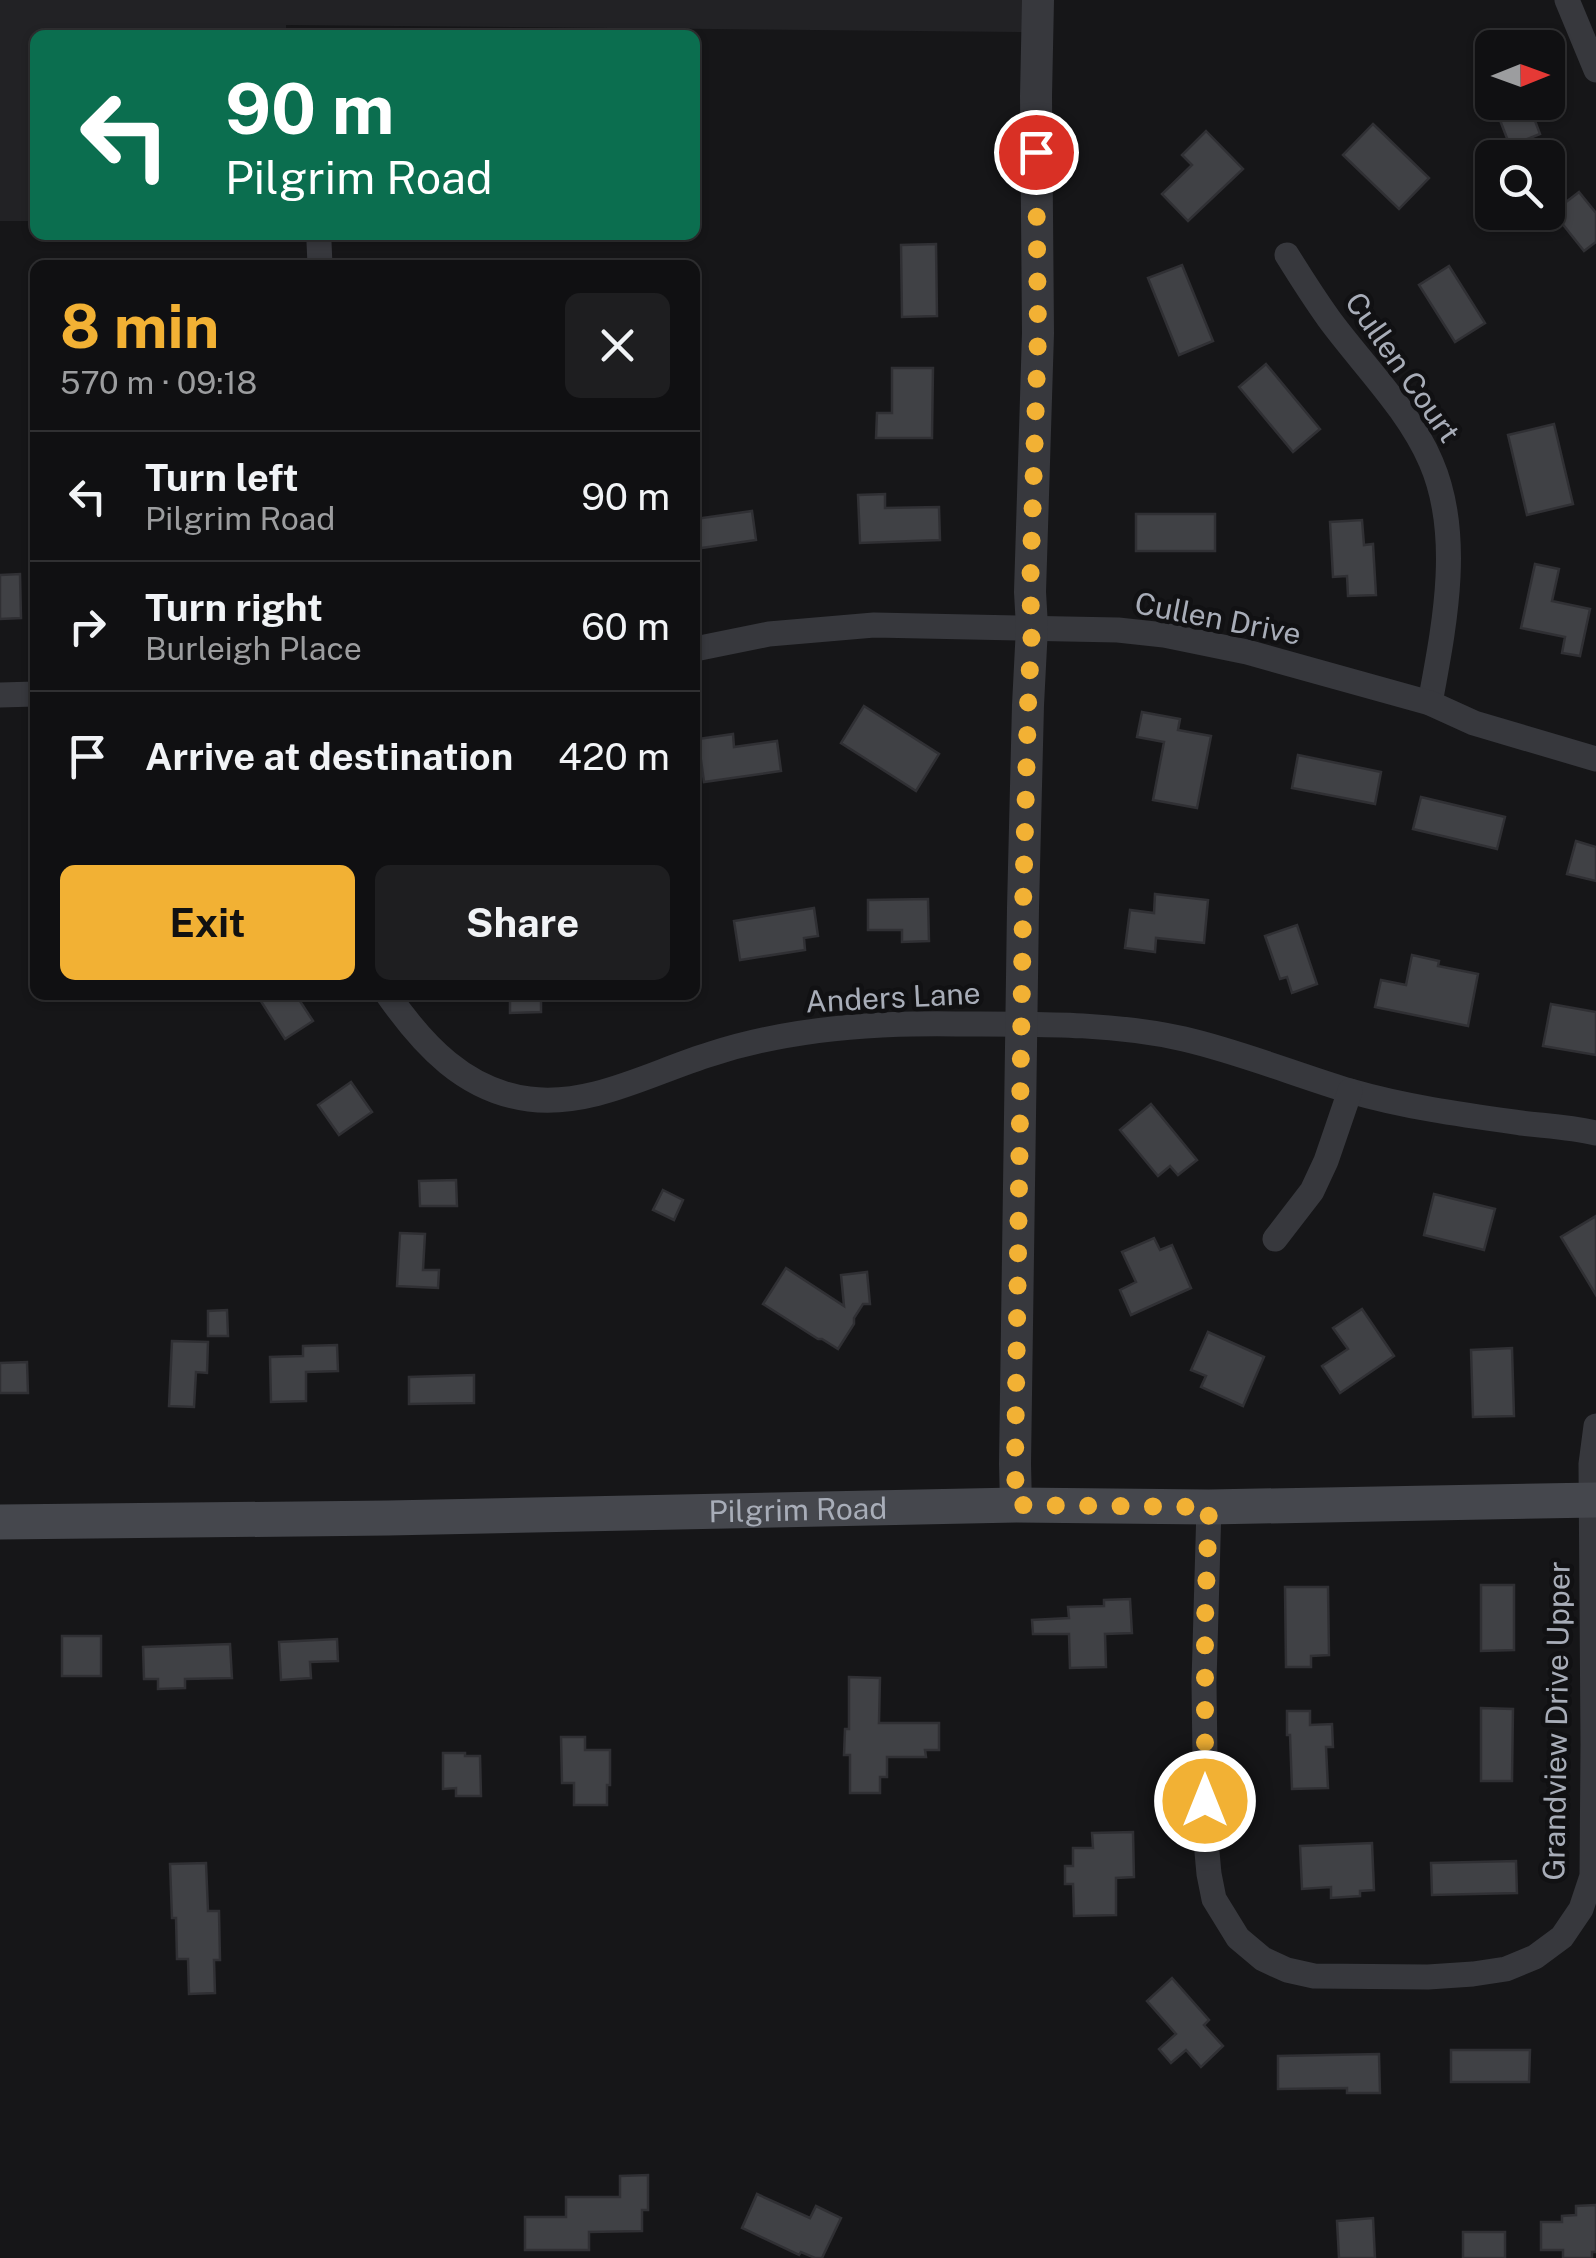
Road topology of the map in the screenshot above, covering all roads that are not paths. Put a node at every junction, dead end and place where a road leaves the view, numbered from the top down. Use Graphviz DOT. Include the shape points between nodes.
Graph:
graph roads {
  1 [pos="1038,0"];
  2 [pos="1567,0"];
  3 [pos="1596,70"];
  4 [pos="1286,254"];
  5 [pos="1032,627"];
  6 [pos="700,648"];
  7 [pos="30,694"];
  8 [pos="0,695"];
  9 [pos="1430,704"];
  10 [pos="1596,759"];
  11 [pos="392,1000"];
  12 [pos="1022,1024"];
  13 [pos="1350,1091"];
  14 [pos="1596,1132"];
  15 [pos="1275,1238"];
  16 [pos="1596,1426"];
  17 [pos="1594,1500"];
  18 [pos="1016,1505"];
  19 [pos="1209,1507"];
  20 [pos="0,1522"];
  1 -- 5 [label="street"];
  2 -- 3 [label="street"];
  4 -- 9 [label="street, Cullen Court" via="1418,436 1440,487 1447,604"];
  5 -- 6 [label="street, Cullen Drive" via="874,625"];
  5 -- 9 [label="street, Cullen Drive" via="1207,642"];
  5 -- 12 [label="street"];
  7 -- 8 [label="street"];
  9 -- 10 [label="street, Cullen Drive"];
  11 -- 12 [label="street, Anders Lane" via="430,1048 477,1084 554,1101 617,1088 753,1041 884,1024"];
  12 -- 13 [label="street, Anders Lane" via="1108,1026 1182,1038"];
  12 -- 18 [label="street"];
  13 -- 14 [label="street, Anders Lane"];
  13 -- 15 [label="street" via="1312,1191"];
  16 -- 17 [label="street, Grandview Drive Upper"];
  17 -- 19 [label="main road, Pilgrim Road"];
  17 -- 19 [label="street, Grandview Drive Upper" via="1592,1876 1562,1937 1535,1958 1506,1969 1428,1977 1287,1970 1238,1938 1214,1899 1206,1840"];
  18 -- 19 [label="main road, Pilgrim Road"];
  18 -- 20 [label="main road, Pilgrim Road"];
}
